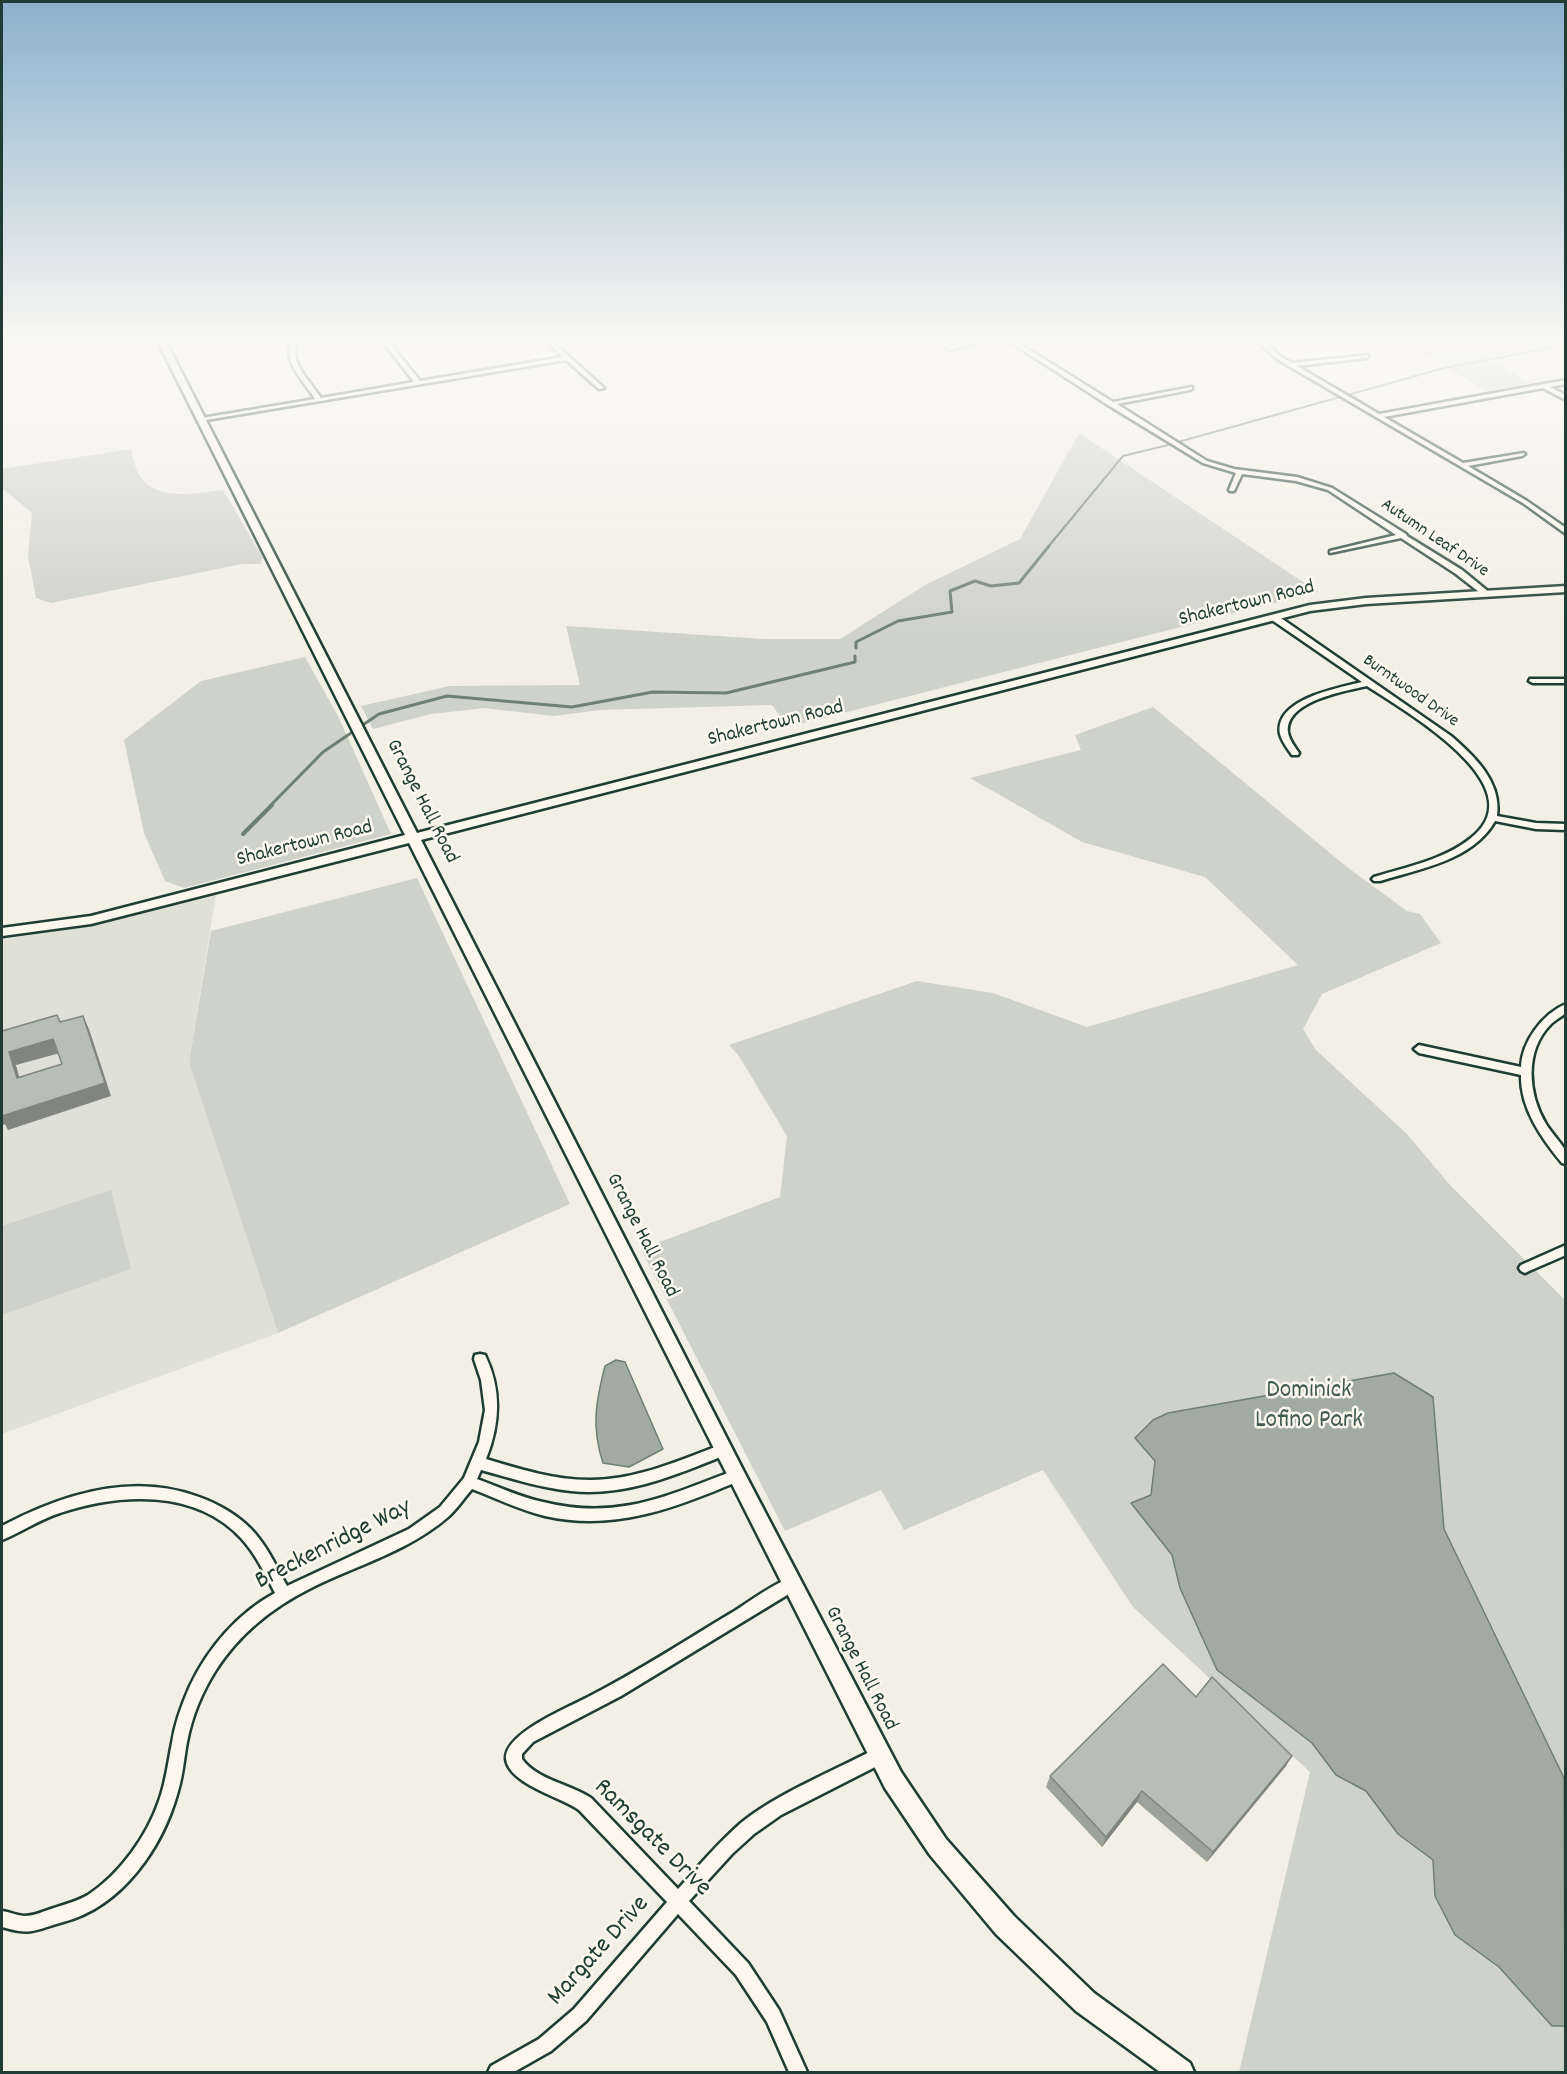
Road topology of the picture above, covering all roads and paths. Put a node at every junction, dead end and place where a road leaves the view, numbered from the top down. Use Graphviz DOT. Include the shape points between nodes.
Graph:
graph roads {
  1 [pos="212,439"];
  2 [pos="1165,439"];
  3 [pos="1417,439"];
  4 [pos="1522,454"];
  5 [pos="1462,465"];
  6 [pos="1240,472"];
  7 [pos="1232,490"];
  8 [pos="1566,522"];
  9 [pos="1555,523"];
  10 [pos="1566,532"];
  11 [pos="1404,535"];
  12 [pos="1332,552"];
  13 [pos="1566,589"];
  14 [pos="1486,593"];
  15 [pos="1275,618"];
  16 [pos="1533,681"];
  17 [pos="1566,681"];
  18 [pos="1368,683"];
  19 [pos="1295,753"];
  20 [pos="1493,818"];
  21 [pos="1566,826"];
  22 [pos="414,838"];
  23 [pos="1377,879"];
  24 [pos="2,932"];
  25 [pos="1566,1007"];
  26 [pos="1419,1048"];
  27 [pos="1525,1072"];
  28 [pos="1566,1160"];
  29 [pos="1566,1250"];
  30 [pos="1525,1268"];
  31 [pos="480,1359"];
  32 [pos="723,1450"];
  33 [pos="481,1464"];
  34 [pos="736,1476"];
  35 [pos="472,1483"];
  36 [pos="2,1533"];
  37 [pos="792,1584"];
  38 [pos="283,1594"];
  39 [pos="879,1756"];
  40 [pos="678,1903"];
  41 [pos="2,1919"];
  42 [pos="497,2073"];
  43 [pos="798,2073"];
  44 [pos="1181,2073"];
  1 -- 22 [label="street, Grange Hall Road"];
  2 -- 6 [label="street, Autumn Leaf Drive" via="1196,458"];
  3 -- 5 [label="street"];
  4 -- 5 [label="street"];
  5 -- 9 [label="street"];
  6 -- 7 [label="street"];
  6 -- 11 [label="street, Autumn Leaf Drive" via="1297,479 1330,489"];
  8 -- 9 [label="street"];
  9 -- 10 [label="street"];
  11 -- 12 [label="street"];
  11 -- 14 [label="street, Autumn Leaf Drive"];
  13 -- 14 [label="street, Shakertown Road"];
  14 -- 15 [label="street, Shakertown Road" via="1348,602"];
  15 -- 18 [label="street, Burntwood Drive"];
  15 -- 22 [label="street, Shakertown Road"];
  16 -- 17 [label="street"];
  18 -- 19 [label="street" via="1311,700 1293,710 1284,733"];
  18 -- 20 [label="street, Burntwood Drive" via="1470,757 1488,784"];
  20 -- 21 [label="street" via="1536,826"];
  20 -- 23 [label="street" via="1462,849"];
  22 -- 24 [label="street, Shakertown Road" via="91,920"];
  22 -- 32 [label="street, Grange Hall Road"];
  25 -- 27 [label="street" via="1535,1035 1527,1053"];
  26 -- 27 [label="street"];
  27 -- 28 [label="street" via="1538,1121"];
  29 -- 30 [label="street"];
  31 -- 33 [label="street, Breckenridge Way" via="490,1384 492,1411"];
  32 -- 33 [label="street" via="665,1471 609,1485 573,1485"];
  32 -- 34 [label="street, Grange Hall Road"];
  33 -- 35 [label="street, Breckenridge Way"];
  34 -- 35 [label="street" via="660,1507 606,1517 552,1511"];
  34 -- 37 [label="street, Grange Hall Road"];
  35 -- 38 [label="street, Breckenridge Way" via="418,1532"];
  36 -- 38 [label="street" via="55,1507 86,1498 145,1492 173,1495 209,1507 238,1526 266,1560"];
  37 -- 39 [label="street, Grange Hall Road"];
  37 -- 40 [label="street, Ramsgate Drive" via="616,1691 528,1737 515,1750 514,1760 523,1773 585,1804"];
  38 -- 41 [label="street, Breckenridge Way" via="239,1628 204,1675 185,1719 160,1821 124,1873 82,1908 28,1924"];
  39 -- 40 [label="street, Margate Drive" via="775,1809 748,1828"];
  39 -- 44 [label="street, Grange Hall Road" via="938,1847 1005,1926 1085,2002"];
  40 -- 42 [label="street, Margate Drive" via="580,2015 545,2045"];
  40 -- 43 [label="street, Ramsgate Drive" via="758,1991"];
}
